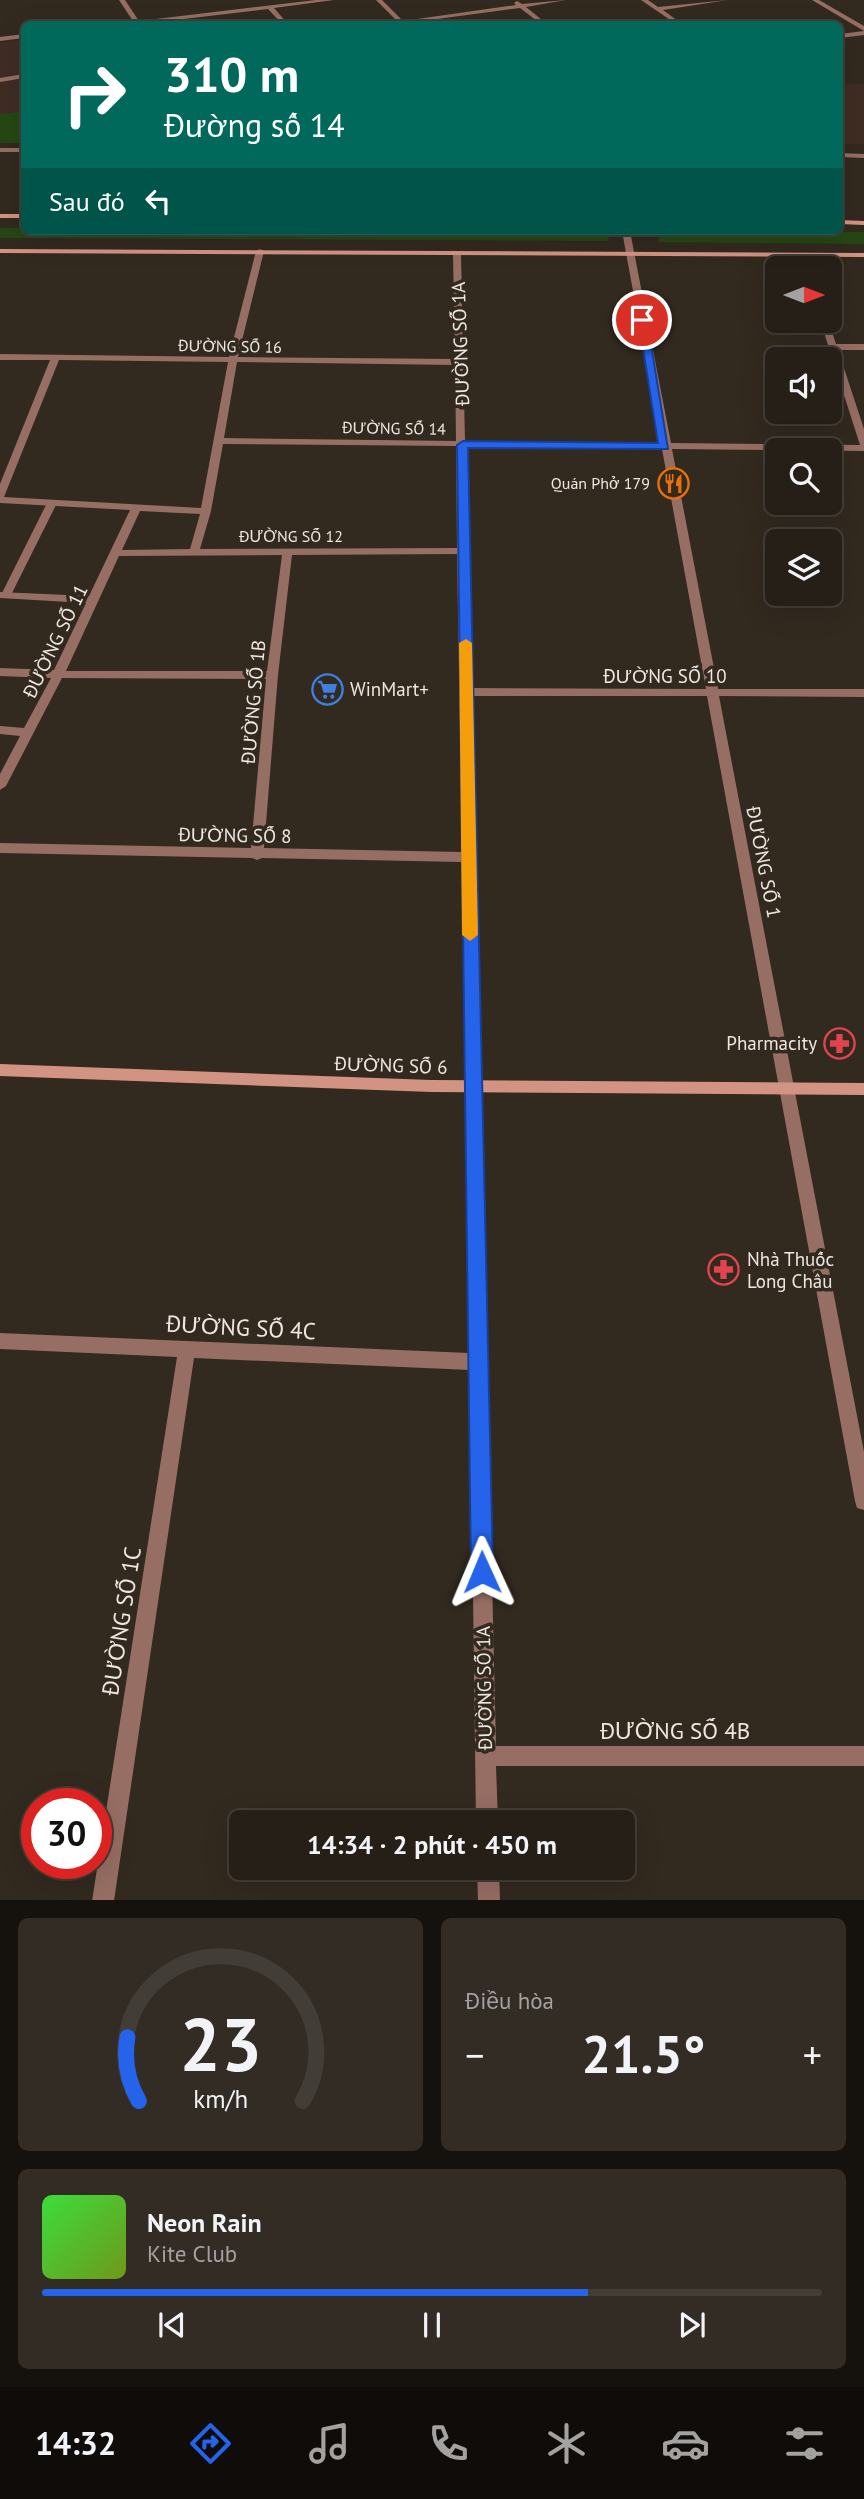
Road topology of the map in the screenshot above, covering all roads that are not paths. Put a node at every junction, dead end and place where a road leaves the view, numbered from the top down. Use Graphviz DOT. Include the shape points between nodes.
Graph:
graph roads {
  1 [pos="122,0"];
  2 [pos="331,0"];
  3 [pos="379,0"];
  4 [pos="513,0"];
  5 [pos="563,0"];
  6 [pos="644,0"];
  7 [pos="725,0"];
  8 [pos="815,0"];
  9 [pos="520,5"];
  10 [pos="270,8"];
  11 [pos="657,9"];
  12 [pos="135,21"];
  13 [pos="162,21"];
  14 [pos="282,21"];
  15 [pos="399,21"];
  16 [pos="421,21"];
  17 [pos="540,21"];
  18 [pos="675,21"];
  19 [pos="864,31"];
  20 [pos="843,35"];
  21 [pos="21,36"];
  22 [pos="0,39"];
  23 [pos="21,76"];
  24 [pos="0,80"];
  25 [pos="0,150"];
  26 [pos="21,150"];
  27 [pos="843,155"];
  28 [pos="864,156"];
  29 [pos="0,216"];
  30 [pos="21,216"];
  31 [pos="843,222"];
  32 [pos="864,223"];
  33 [pos="627,235"];
  34 [pos="0,251"];
  35 [pos="260,251"];
  36 [pos="457,253"];
  37 [pos="630,253"];
  38 [pos="864,255"];
  39 [pos="828,333"];
  40 [pos="833,347"];
  41 [pos="842,347"];
  42 [pos="864,347"];
  43 [pos="0,357"];
  44 [pos="56,357"];
  45 [pos="233,360"];
  46 [pos="460,362"];
  47 [pos="842,376"];
  48 [pos="218,441"];
  49 [pos="463,445"];
  50 [pos="864,446"];
  51 [pos="664,447"];
  52 [pos="0,498"];
  53 [pos="52,503"];
  54 [pos="136,509"];
  55 [pos="206,511"];
  56 [pos="195,550"];
  57 [pos="465,551"];
  58 [pos="117,553"];
  59 [pos="287,554"];
  60 [pos="3,595"];
  61 [pos="94,600"];
  62 [pos="0,672"];
  63 [pos="58,675"];
  64 [pos="272,675"];
  65 [pos="466,692"];
  66 [pos="864,693"];
  67 [pos="713,694"];
  68 [pos="0,730"];
  69 [pos="28,733"];
  70 [pos="0,786"];
  71 [pos="0,848"];
  72 [pos="257,855"];
  73 [pos="468,857"];
  74 [pos="0,1070"];
  75 [pos="473,1087"];
  76 [pos="788,1087"];
  77 [pos="864,1088"];
  78 [pos="0,1341"];
  79 [pos="187,1349"];
  80 [pos="479,1362"];
  81 [pos="864,1501"];
  82 [pos="485,1756"];
  83 [pos="864,1756"];
  84 [pos="487,1810"];
  85 [pos="488,1880"];
  86 [pos="103,1900"];
  87 [pos="489,1900"];
  1 -- 12 [label="street"];
  2 -- 10 [label="street"];
  3 -- 15 [label="street"];
  4 -- 9 [label="street"];
  5 -- 9 [label="street"];
  6 -- 11 [label="street"];
  7 -- 11 [label="street"];
  8 -- 19 [label="street"];
  9 -- 16 [label="street"];
  9 -- 17 [label="street"];
  10 -- 13 [label="street"];
  10 -- 14 [label="street"];
  11 -- 18 [label="street"];
  19 -- 20 [label="street"];
  21 -- 22 [label="street"];
  23 -- 24 [label="street"];
  25 -- 26 [label="street"];
  27 -- 28 [label="street"];
  29 -- 30 [label="street"];
  31 -- 32 [label="street"];
  33 -- 37 [label="street, ĐƯỜNG SỐ 1"];
  34 -- 35 [label="street"];
  35 -- 36 [label="street"];
  35 -- 45 [label="street"];
  36 -- 37 [label="street"];
  36 -- 46 [label="street, ĐƯỜNG SỐ 1A"];
  37 -- 38 [label="street"];
  37 -- 51 [label="street, ĐƯỜNG SỐ 1"];
  39 -- 40 [label="street"];
  41 -- 42 [label="street"];
  43 -- 44 [label="street, ĐƯỜNG SỐ 16"];
  44 -- 45 [label="street, ĐƯỜNG SỐ 16"];
  44 -- 52 [label="street"];
  45 -- 46 [label="street, ĐƯỜNG SỐ 16"];
  45 -- 48 [label="street"];
  46 -- 49 [label="street, ĐƯỜNG SỐ 1A"];
  47 -- 50 [label="street"];
  48 -- 49 [label="street, ĐƯỜNG SỐ 14"];
  48 -- 55 [label="street"];
  49 -- 51 [label="street, ĐƯỜNG SỐ 14"];
  49 -- 57 [label="street, ĐƯỜNG SỐ 1A"];
  50 -- 51 [label="street, ĐƯỜNG SỐ 14"];
  51 -- 67 [label="street, ĐƯỜNG SỐ 1"];
  52 -- 53 [label="street"];
  53 -- 54 [label="street"];
  53 -- 60 [label="street"];
  54 -- 55 [label="street"];
  54 -- 58 [label="street, ĐƯỜNG SỐ 11"];
  55 -- 56 [label="street"];
  56 -- 58 [label="street, ĐƯỜNG SỐ 12"];
  56 -- 59 [label="street, ĐƯỜNG SỐ 12"];
  57 -- 59 [label="street, ĐƯỜNG SỐ 12"];
  57 -- 65 [label="street, ĐƯỜNG SỐ 1A"];
  58 -- 61 [label="street, ĐƯỜNG SỐ 11"];
  59 -- 64 [label="street, ĐƯỜNG SỐ 1B"];
  60 -- 61 [label="street"];
  61 -- 63 [label="street, ĐƯỜNG SỐ 11"];
  62 -- 63 [label="street"];
  63 -- 64 [label="street"];
  63 -- 69 [label="street, ĐƯỜNG SỐ 11"];
  64 -- 72 [label="street, ĐƯỜNG SỐ 1B"];
  65 -- 67 [label="street, ĐƯỜNG SỐ 10"];
  65 -- 73 [label="street, ĐƯỜNG SỐ 1A"];
  66 -- 67 [label="street, ĐƯỜNG SỐ 10"];
  67 -- 76 [label="street, ĐƯỜNG SỐ 1"];
  68 -- 69 [label="street"];
  69 -- 70 [label="street, ĐƯỜNG SỐ 11"];
  71 -- 72 [label="street, ĐƯỜNG SỐ 8"];
  72 -- 73 [label="street, ĐƯỜNG SỐ 8"];
  73 -- 75 [label="street, ĐƯỜNG SỐ 1A"];
  74 -- 75 [label="street, ĐƯỜNG SỐ 6"];
  75 -- 76 [label="street, ĐƯỜNG SỐ 6"];
  75 -- 80 [label="street, ĐƯỜNG SỐ 1A"];
  76 -- 77 [label="street, ĐƯỜNG SỐ 6"];
  76 -- 81 [label="street, ĐƯỜNG SỐ 1"];
  78 -- 79 [label="street, ĐƯỜNG SỐ 4C"];
  79 -- 80 [label="street, ĐƯỜNG SỐ 4C"];
  79 -- 86 [label="street, ĐƯỜNG SỐ 1C"];
  80 -- 82 [label="street, ĐƯỜNG SỐ 1A"];
  82 -- 83 [label="street, ĐƯỜNG SỐ 4B"];
  82 -- 84 [label="street, ĐƯỜNG SỐ 1A"];
  85 -- 87 [label="street"];
}
